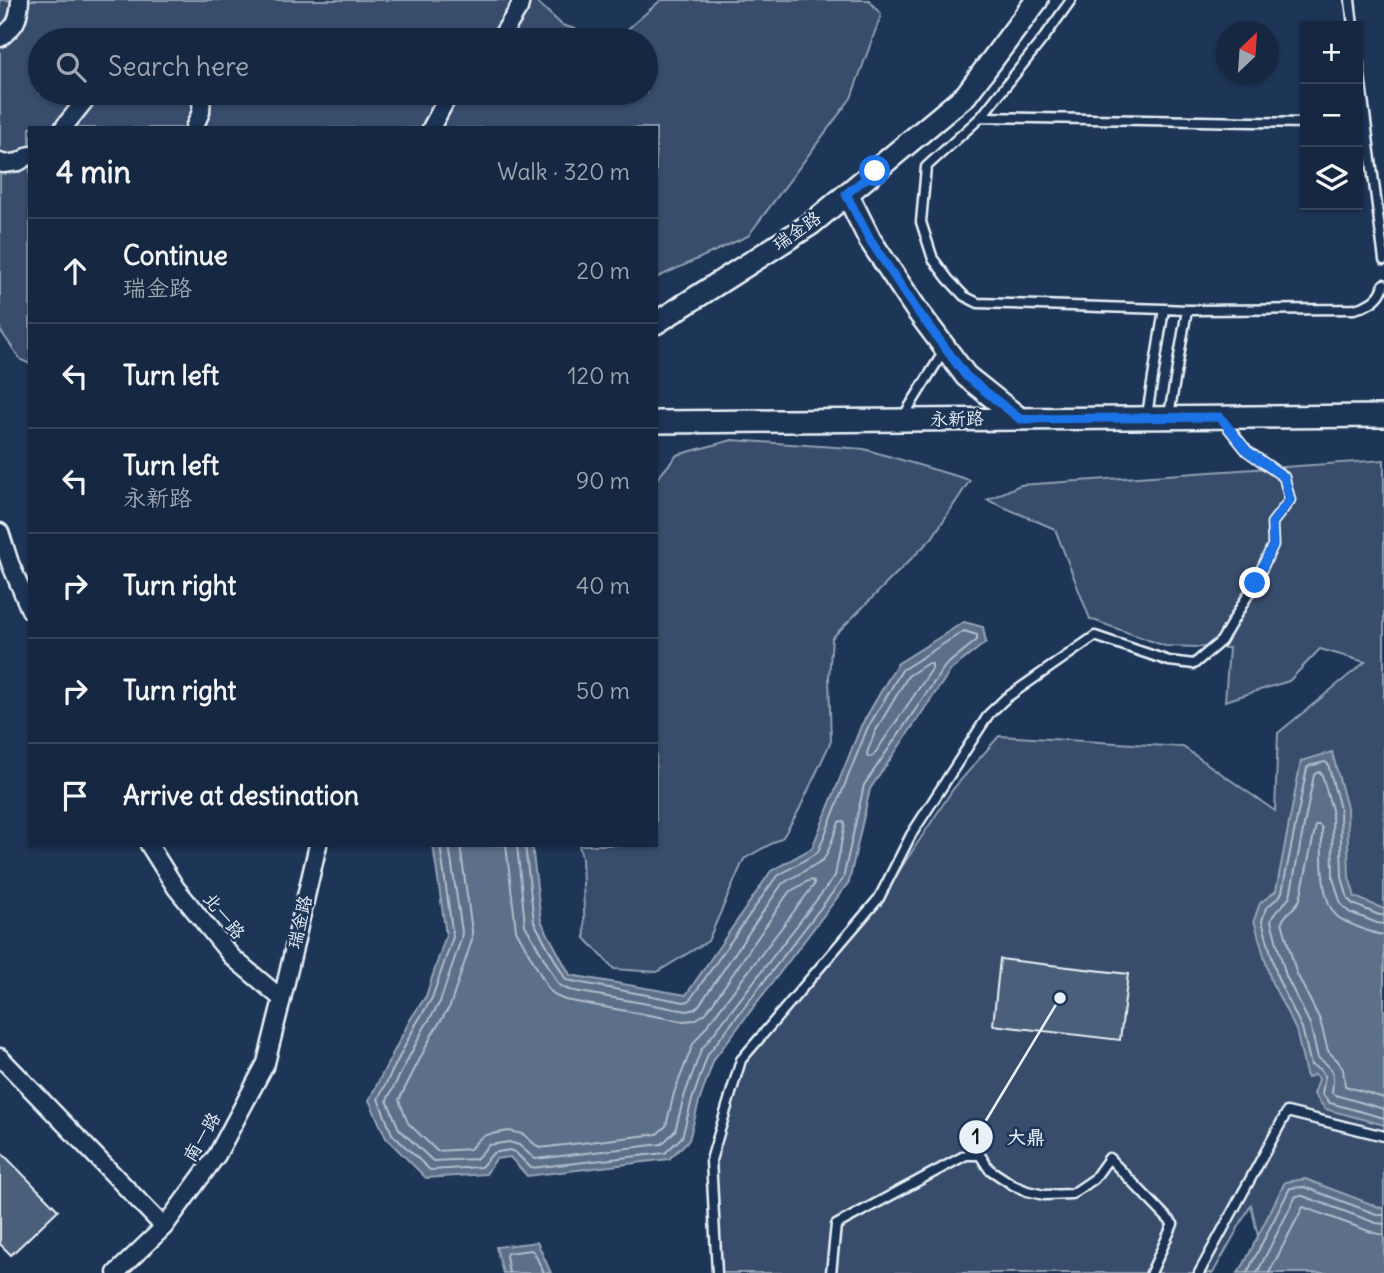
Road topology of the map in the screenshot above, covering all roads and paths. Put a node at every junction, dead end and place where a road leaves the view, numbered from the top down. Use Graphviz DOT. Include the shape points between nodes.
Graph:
graph roads {
  1 [pos="20,0"];
  2 [pos="521,0"];
  3 [pos="1037,0"];
  4 [pos="1071,0"];
  5 [pos="1350,0"];
  6 [pos="1352,21"];
  7 [pos="506,28"];
  8 [pos="0,38"];
  9 [pos="81,105"];
  10 [pos="201,105"];
  11 [pos="443,105"];
  12 [pos="981,117"];
  13 [pos="1300,122"];
  14 [pos="65,126"];
  15 [pos="195,126"];
  16 [pos="432,126"];
  17 [pos="1363,129"];
  18 [pos="28,156"];
  19 [pos="0,162"];
  20 [pos="846,194"];
  21 [pos="1384,260"];
  22 [pos="1384,284"];
  23 [pos="1164,309"];
  24 [pos="1187,310"];
  25 [pos="658,322"];
  26 [pos="946,348"];
  27 [pos="1384,416"];
  28 [pos="1220,417"];
  29 [pos="1146,418"];
  30 [pos="1168,418"];
  31 [pos="1020,419"];
  32 [pos="901,420"];
  33 [pos="658,422"];
  34 [pos="0,532"];
  35 [pos="5,565"];
  36 [pos="28,606"];
  37 [pos="150,847"];
  38 [pos="318,847"];
  39 [pos="282,999"];
  40 [pos="0,1057"];
  41 [pos="1384,1136"];
  42 [pos="164,1227"];
  43 [pos="116,1273"];
  44 [pos="717,1273"];
  45 [pos="831,1273"];
  46 [pos="1152,1273"];
  47 [pos="1199,1273"];
  1 -- 8 [label="street" via="19,17"];
  2 -- 7 [label="street"];
  3 -- 20 [label="street, 瑞金路" via="966,95"];
  4 -- 12 [label="lane"];
  5 -- 6 [label="lane"];
  9 -- 14 [label="street"];
  10 -- 15 [label="street"];
  11 -- 16 [label="street"];
  12 -- 13 [label="lane"];
  12 -- 23 [label="lane" via="926,167 921,222 933,259 964,296 978,303"];
  17 -- 21 [label="lane"];
  18 -- 19 [label="street" via="19,162"];
  20 -- 25 [label="street, 瑞金路" via="811,224"];
  20 -- 26 [label="street" via="870,240"];
  22 -- 24 [label="lane" via="1368,306 1354,309"];
  23 -- 24 [label="lane"];
  23 -- 29 [label="lane"];
  24 -- 30 [label="lane"];
  26 -- 31 [label="street" via="966,376"];
  26 -- 32 [label="lane"];
  27 -- 28 [label="street, 永新路"];
  28 -- 30 [label="street, 永新路"];
  28 -- 44 [label="lane" via="1247,451 1284,477 1290,500 1272,523 1273,545 1221,641 1194,664 1169,661 1095,636 989,714 911,835 879,898 741,1060 711,1160"];
  29 -- 30 [label="street, 永新路"];
  29 -- 31 [label="street, 永新路"];
  31 -- 32 [label="street, 永新路"];
  32 -- 33 [label="street, 永新路"];
  34 -- 35 [label="street"];
  35 -- 36 [label="street"];
  37 -- 39 [label="street, 北一路" via="176,888 232,957"];
  38 -- 39 [label="street, 瑞金路"];
  39 -- 42 [label="street, 南一路" via="266,1063 217,1155"];
  40 -- 42 [label="street"];
  41 -- 47 [label="lane" via="1287,1112"];
  42 -- 43 [label="street, 南一路"];
  45 -- 46 [label="lane" via="836,1225 966,1155 979,1155 989,1169 1013,1185 1044,1195 1072,1194 1094,1180 1108,1158 1173,1224"];
}
